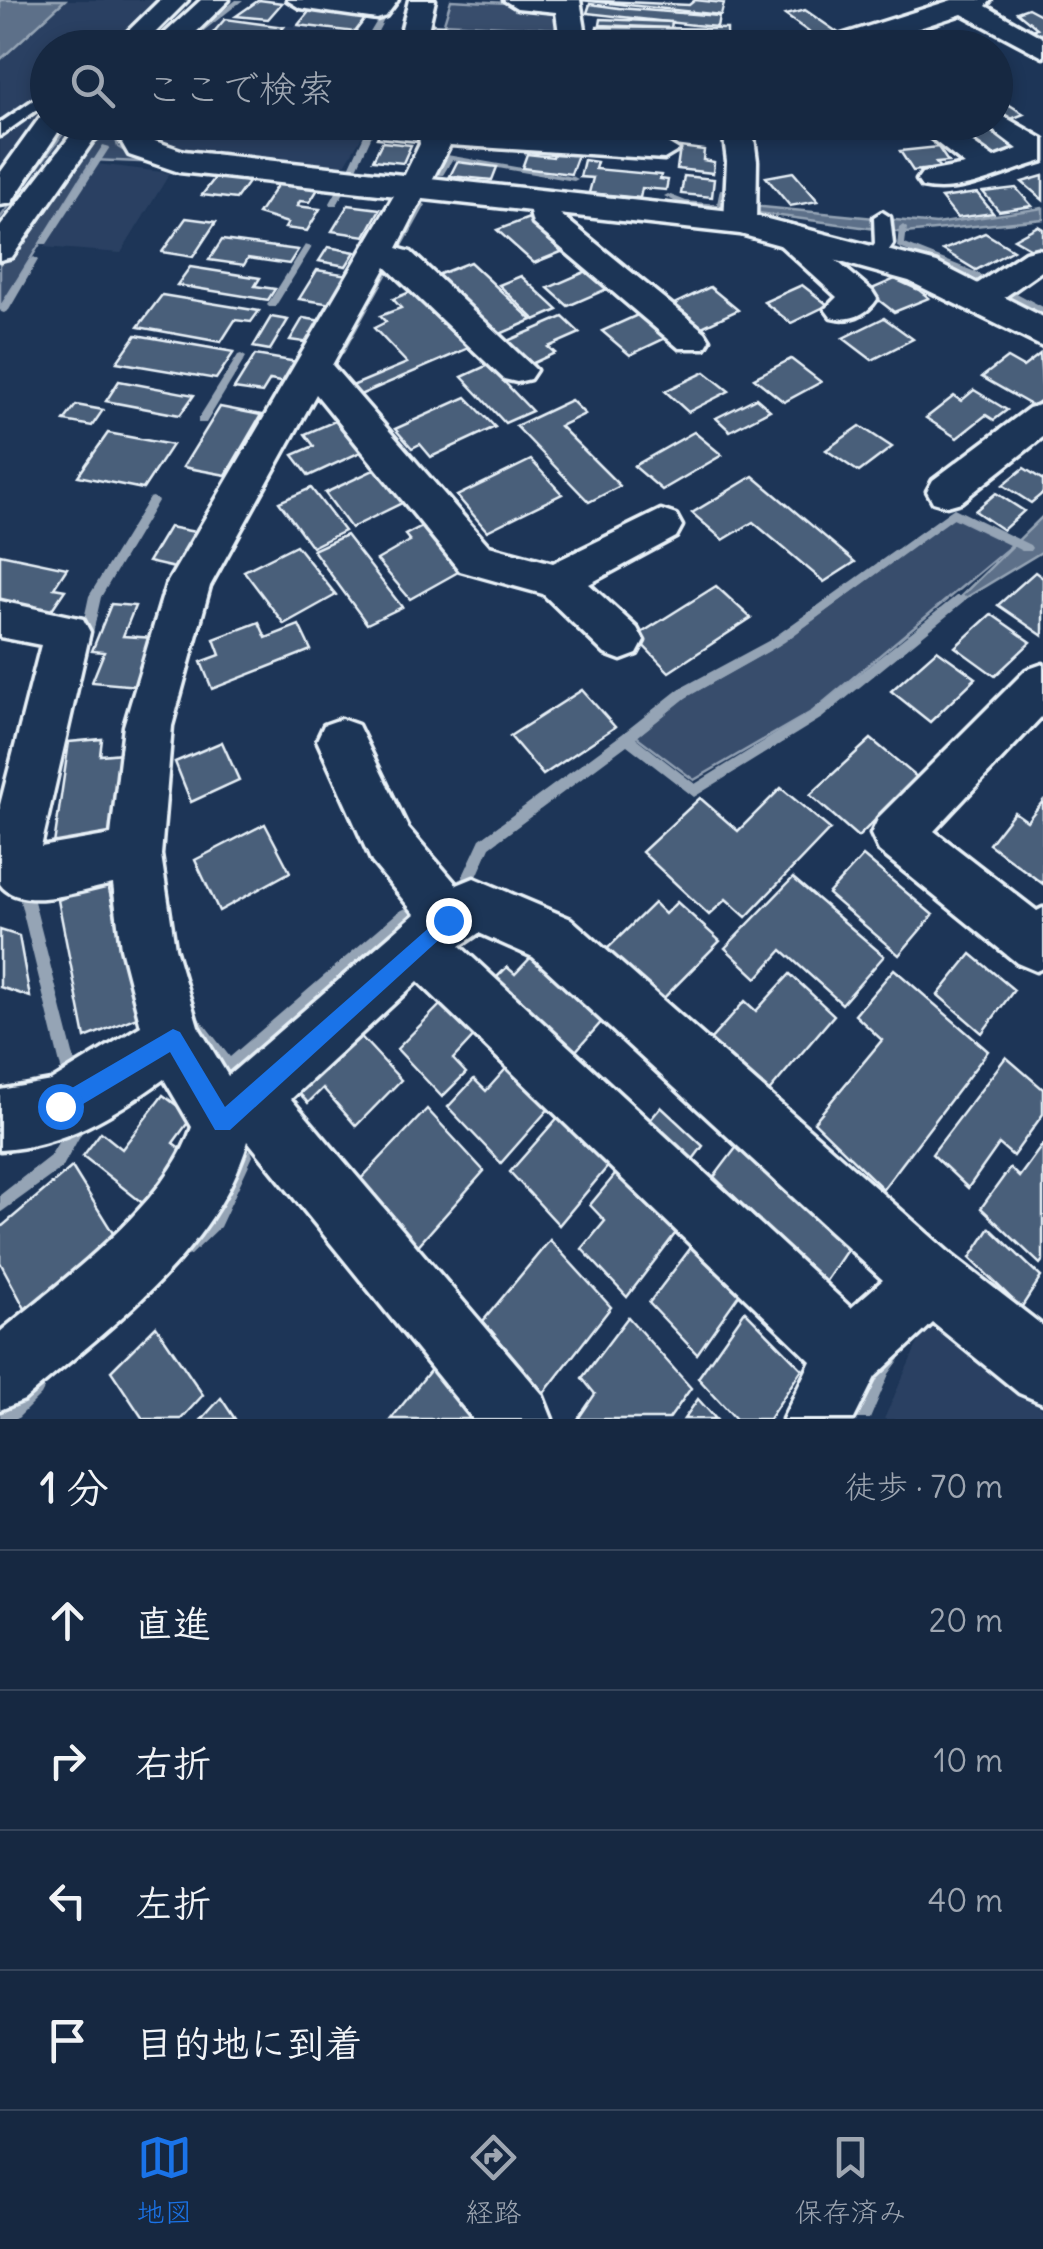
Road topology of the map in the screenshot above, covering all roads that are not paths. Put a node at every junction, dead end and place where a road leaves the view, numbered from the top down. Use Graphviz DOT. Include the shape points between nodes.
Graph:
graph roads {
  1 [pos="175,0"];
  2 [pos="216,0"];
  3 [pos="300,0"];
  4 [pos="385,0"];
  5 [pos="422,0"];
  6 [pos="517,0"];
  7 [pos="971,2"];
  8 [pos="566,3"];
  9 [pos="143,30"];
  10 [pos="184,30"];
  11 [pos="414,30"];
  12 [pos="574,30"];
  13 [pos="902,30"];
  14 [pos="1042,48"];
  15 [pos="30,108"];
  16 [pos="0,132"];
  17 [pos="1013,132"];
  18 [pos="39,140"];
  19 [pos="78,140"];
  20 [pos="136,140"];
  21 [pos="434,140"];
  22 [pos="613,140"];
  23 [pos="738,140"];
  24 [pos="949,140"];
  25 [pos="664,150"];
  26 [pos="1042,151"];
  27 [pos="992,170"];
  28 [pos="933,180"];
  29 [pos="415,187"];
  30 [pos="0,196"];
  31 [pos="543,201"];
  32 [pos="740,212"];
  33 [pos="783,233"];
  34 [pos="0,250"];
  35 [pos="388,257"];
  36 [pos="1038,259"];
  37 [pos="992,290"];
  38 [pos="844,309"];
  39 [pos="1043,334"];
  40 [pos="692,340"];
  41 [pos="517,370"];
  42 [pos="320,374"];
  43 [pos="1043,417"];
  44 [pos="946,490"];
  45 [pos="661,526"];
  46 [pos="558,582"];
  47 [pos="0,619"];
  48 [pos="622,640"];
  49 [pos="1043,684"];
  50 [pos="341,740"];
  51 [pos="135,855"];
  52 [pos="432,918"];
  53 [pos="1043,934"];
  54 [pos="173,1039"];
  55 [pos="236,1109"];
  56 [pos="0,1120"];
  57 [pos="932,1280"];
  58 [pos="851,1354"];
  59 [pos="1043,1369"];
  60 [pos="0,1376"];
  61 [pos="517,1419"];
  62 [pos="818,1419"];
  1 -- 9 [label="street"];
  2 -- 10 [label="street"];
  3 -- 4 [label="street" via="377,12"];
  5 -- 11 [label="street"];
  6 -- 8 [label="street"];
  7 -- 13 [label="street"];
  7 -- 14 [label="street"];
  8 -- 12 [label="street"];
  15 -- 16 [label="lane"];
  17 -- 26 [label="street"];
  18 -- 30 [label="street"];
  19 -- 34 [label="street"];
  20 -- 29 [label="street" via="155,156"];
  21 -- 29 [label="street"];
  22 -- 25 [label="street"];
  23 -- 32 [label="street"];
  24 -- 27 [label="street"];
  26 -- 27 [label="street"];
  27 -- 28 [label="street"];
  29 -- 31 [label="street"];
  29 -- 35 [label="street"];
  31 -- 32 [label="street"];
  31 -- 40 [label="street" via="544,217"];
  32 -- 33 [label="street"];
  33 -- 37 [label="street" via="880,236"];
  33 -- 38 [label="street" via="860,299"];
  35 -- 41 [label="street"];
  35 -- 42 [label="street"];
  36 -- 37 [label="street"];
  37 -- 39 [label="street"];
  42 -- 46 [label="street" via="475,558"];
  42 -- 51 [label="street" via="188,585 148,726"];
  43 -- 44 [label="street"];
  45 -- 46 [label="street"];
  46 -- 48 [label="street"];
  47 -- 51 [label="street" via="66,632 14,852 34,872"];
  49 -- 53 [label="street" via="897,834 1036,944"];
  50 -- 52 [label="street"];
  51 -- 54 [label="street" via="148,948"];
  52 -- 55 [label="street"];
  52 -- 57 [label="street" via="474,904 552,938"];
  52 -- 58 [label="street"];
  54 -- 55 [label="street"];
  54 -- 56 [label="street" via="78,1097 18,1122"];
  55 -- 60 [label="street" via="208,1172 126,1270"];
  55 -- 61 [label="street"];
  57 -- 58 [label="street"];
  57 -- 59 [label="street"];
  58 -- 62 [label="street"];
}
